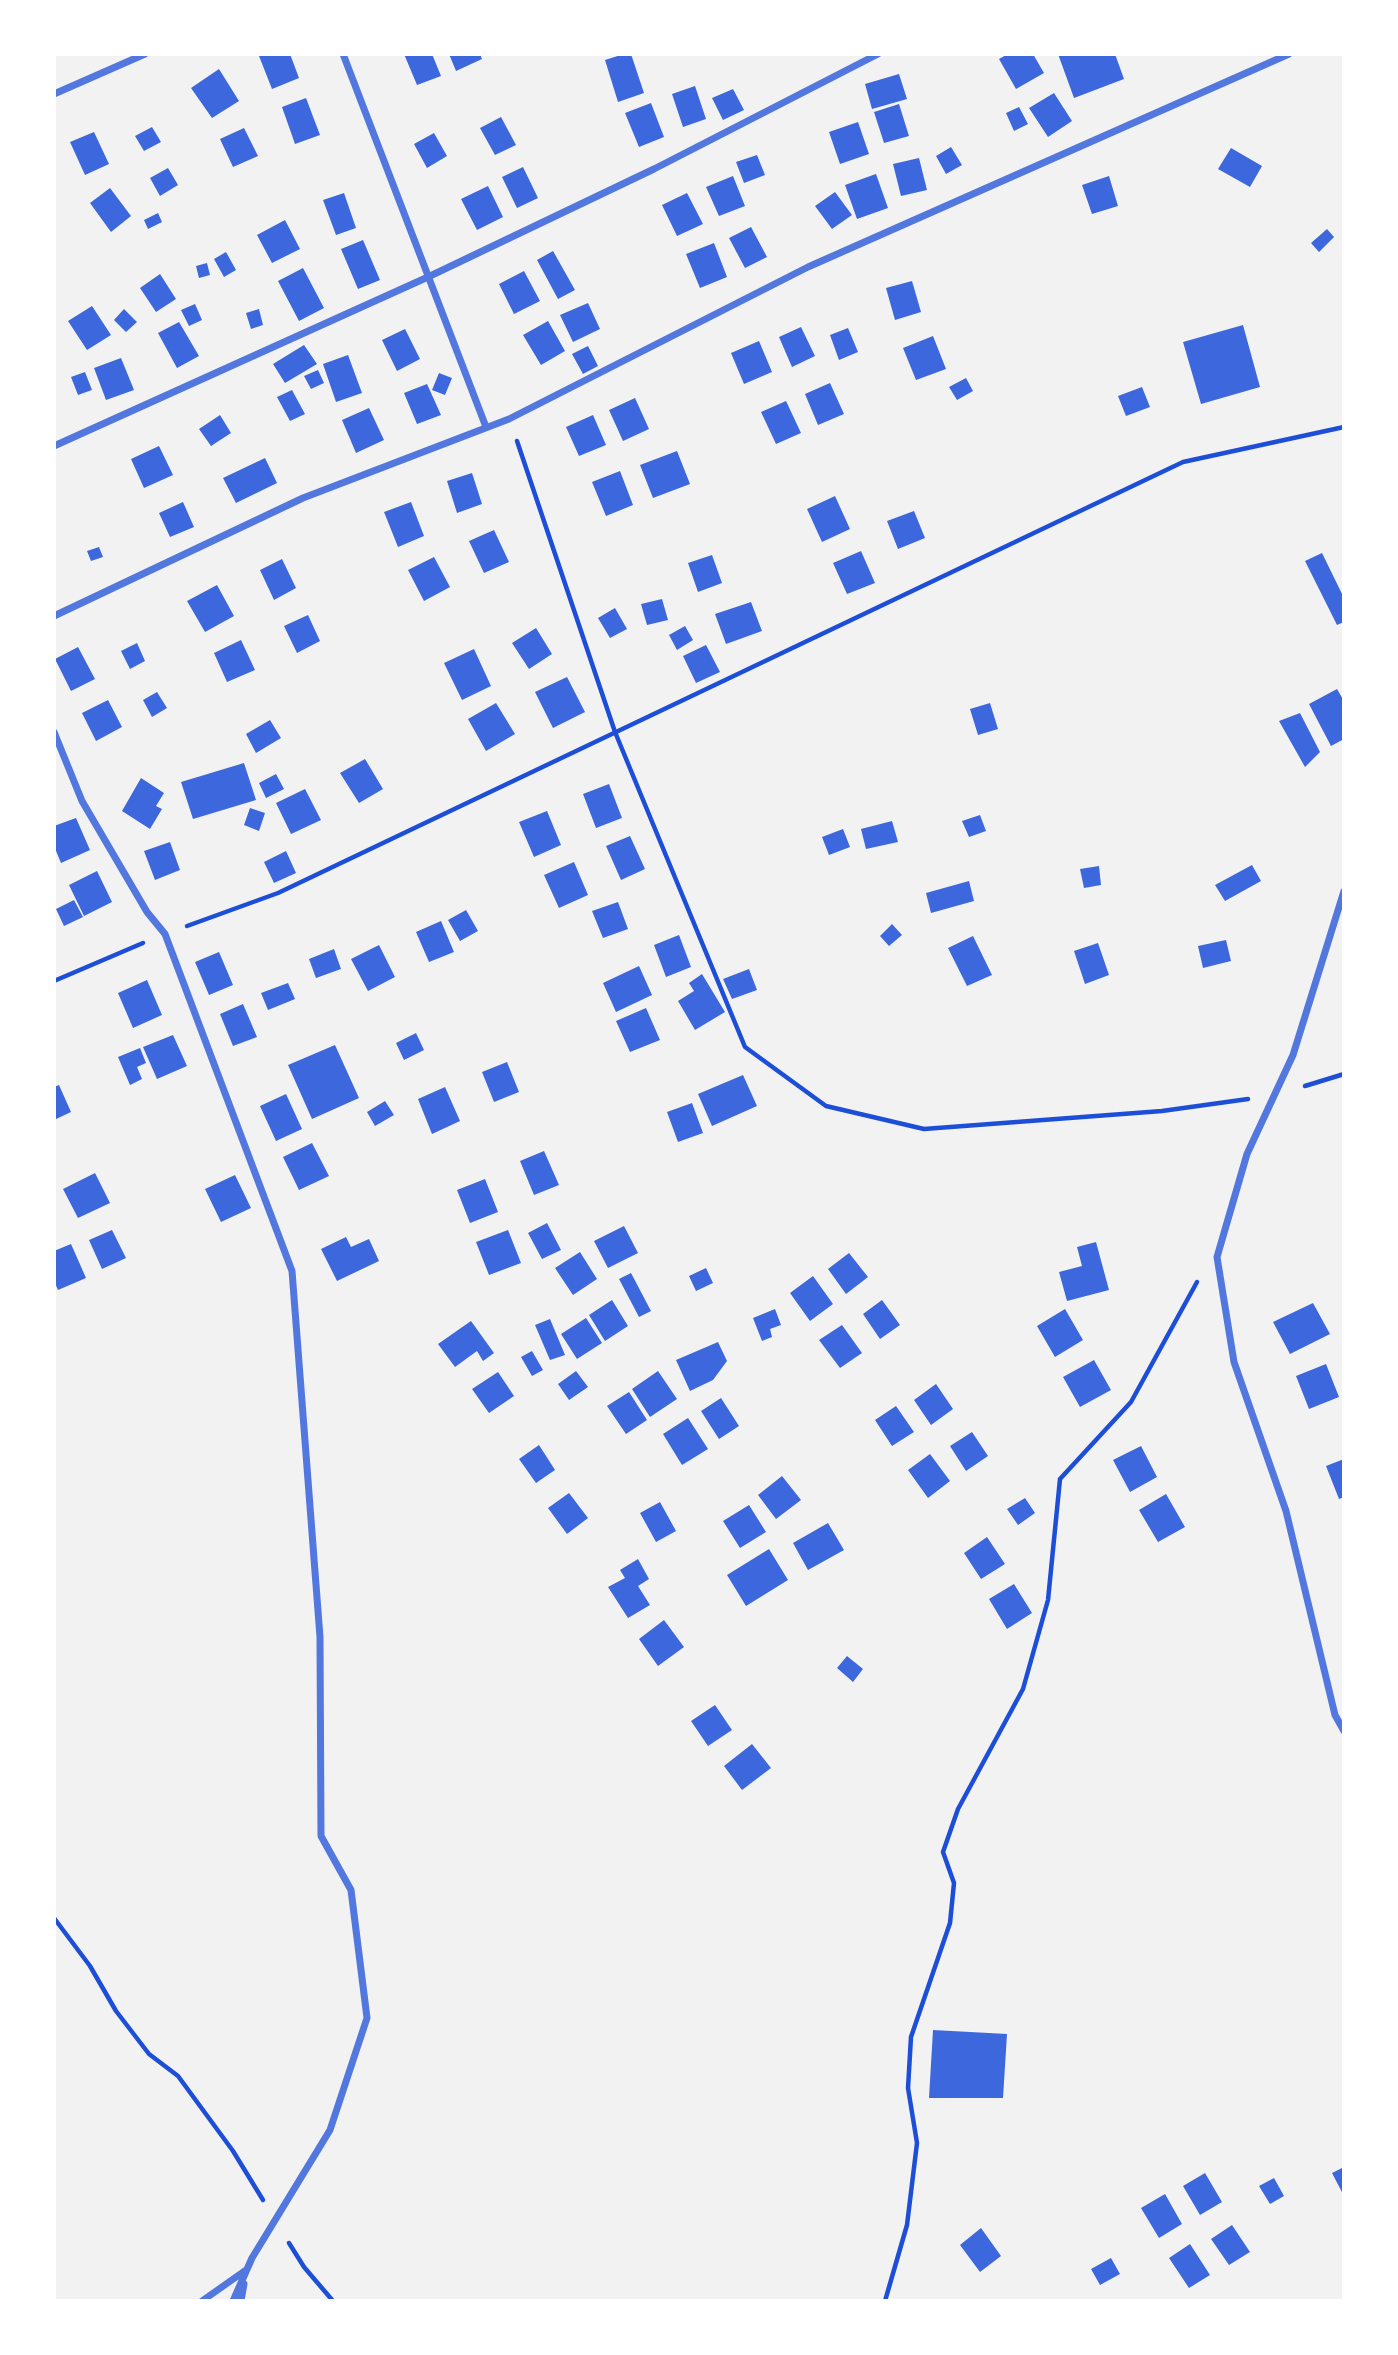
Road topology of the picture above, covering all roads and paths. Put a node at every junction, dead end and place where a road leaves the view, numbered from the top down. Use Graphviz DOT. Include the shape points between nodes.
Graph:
graph roads {
  1 [pos="145,54"];
  2 [pos="343,54"];
  3 [pos="876,54"];
  4 [pos="1289,54"];
  5 [pos="54,94"];
  6 [pos="428,277"];
  7 [pos="509,419"];
  8 [pos="1344,427"];
  9 [pos="485,428"];
  10 [pos="54,446"];
  11 [pos="54,616"];
  12 [pos="54,732"];
  13 [pos="615,732"];
  14 [pos="1344,891"];
  15 [pos="165,934"];
  16 [pos="54,981"];
  17 [pos="1344,1074"];
  18 [pos="1274,1096"];
  19 [pos="1197,1281"];
  20 [pos="1344,1731"];
  21 [pos="54,1918"];
  22 [pos="275,2220"];
  23 [pos="247,2269"];
  24 [pos="202,2301"];
  25 [pos="233,2301"];
  26 [pos="241,2301"];
  27 [pos="333,2301"];
  28 [pos="885,2301"];
  1 -- 5 [label="street"];
  2 -- 6 [label="street"];
  3 -- 6 [label="street" via="653,169"];
  4 -- 7 [label="street" via="808,267"];
  6 -- 9 [label="street"];
  6 -- 10 [label="street"];
  7 -- 9 [label="street"];
  7 -- 13 [label="path"];
  8 -- 13 [label="path" via="1184,462"];
  9 -- 11 [label="street" via="303,498"];
  12 -- 15 [label="street" via="82,801 147,912"];
  13 -- 15 [label="path" via="278,893"];
  13 -- 18 [label="path" via="745,1047 826,1105 924,1129 1162,1111"];
  14 -- 18 [label="street" via="1293,1055"];
  15 -- 16 [label="path"];
  15 -- 22 [label="street" via="292,1270 320,1637 321,1836 351,1890 367,2018 330,2130"];
  17 -- 18 [label="path"];
  18 -- 20 [label="street" via="1247,1154 1217,1257 1234,1362 1286,1511 1335,1715"];
  19 -- 28 [label="path" via="1131,1402 1060,1479 1048,1600 1023,1689 958,1809 943,1852 954,1884 950,1923 911,2037 908,2088 917,2143 907,2225"];
  21 -- 22 [label="path" via="149,2054 178,2076 233,2151"];
  22 -- 23 [label="street"];
  22 -- 27 [label="path" via="304,2267"];
  23 -- 24 [label="street"];
  23 -- 25 [label="street"];
  23 -- 26 [label="street"];
}
